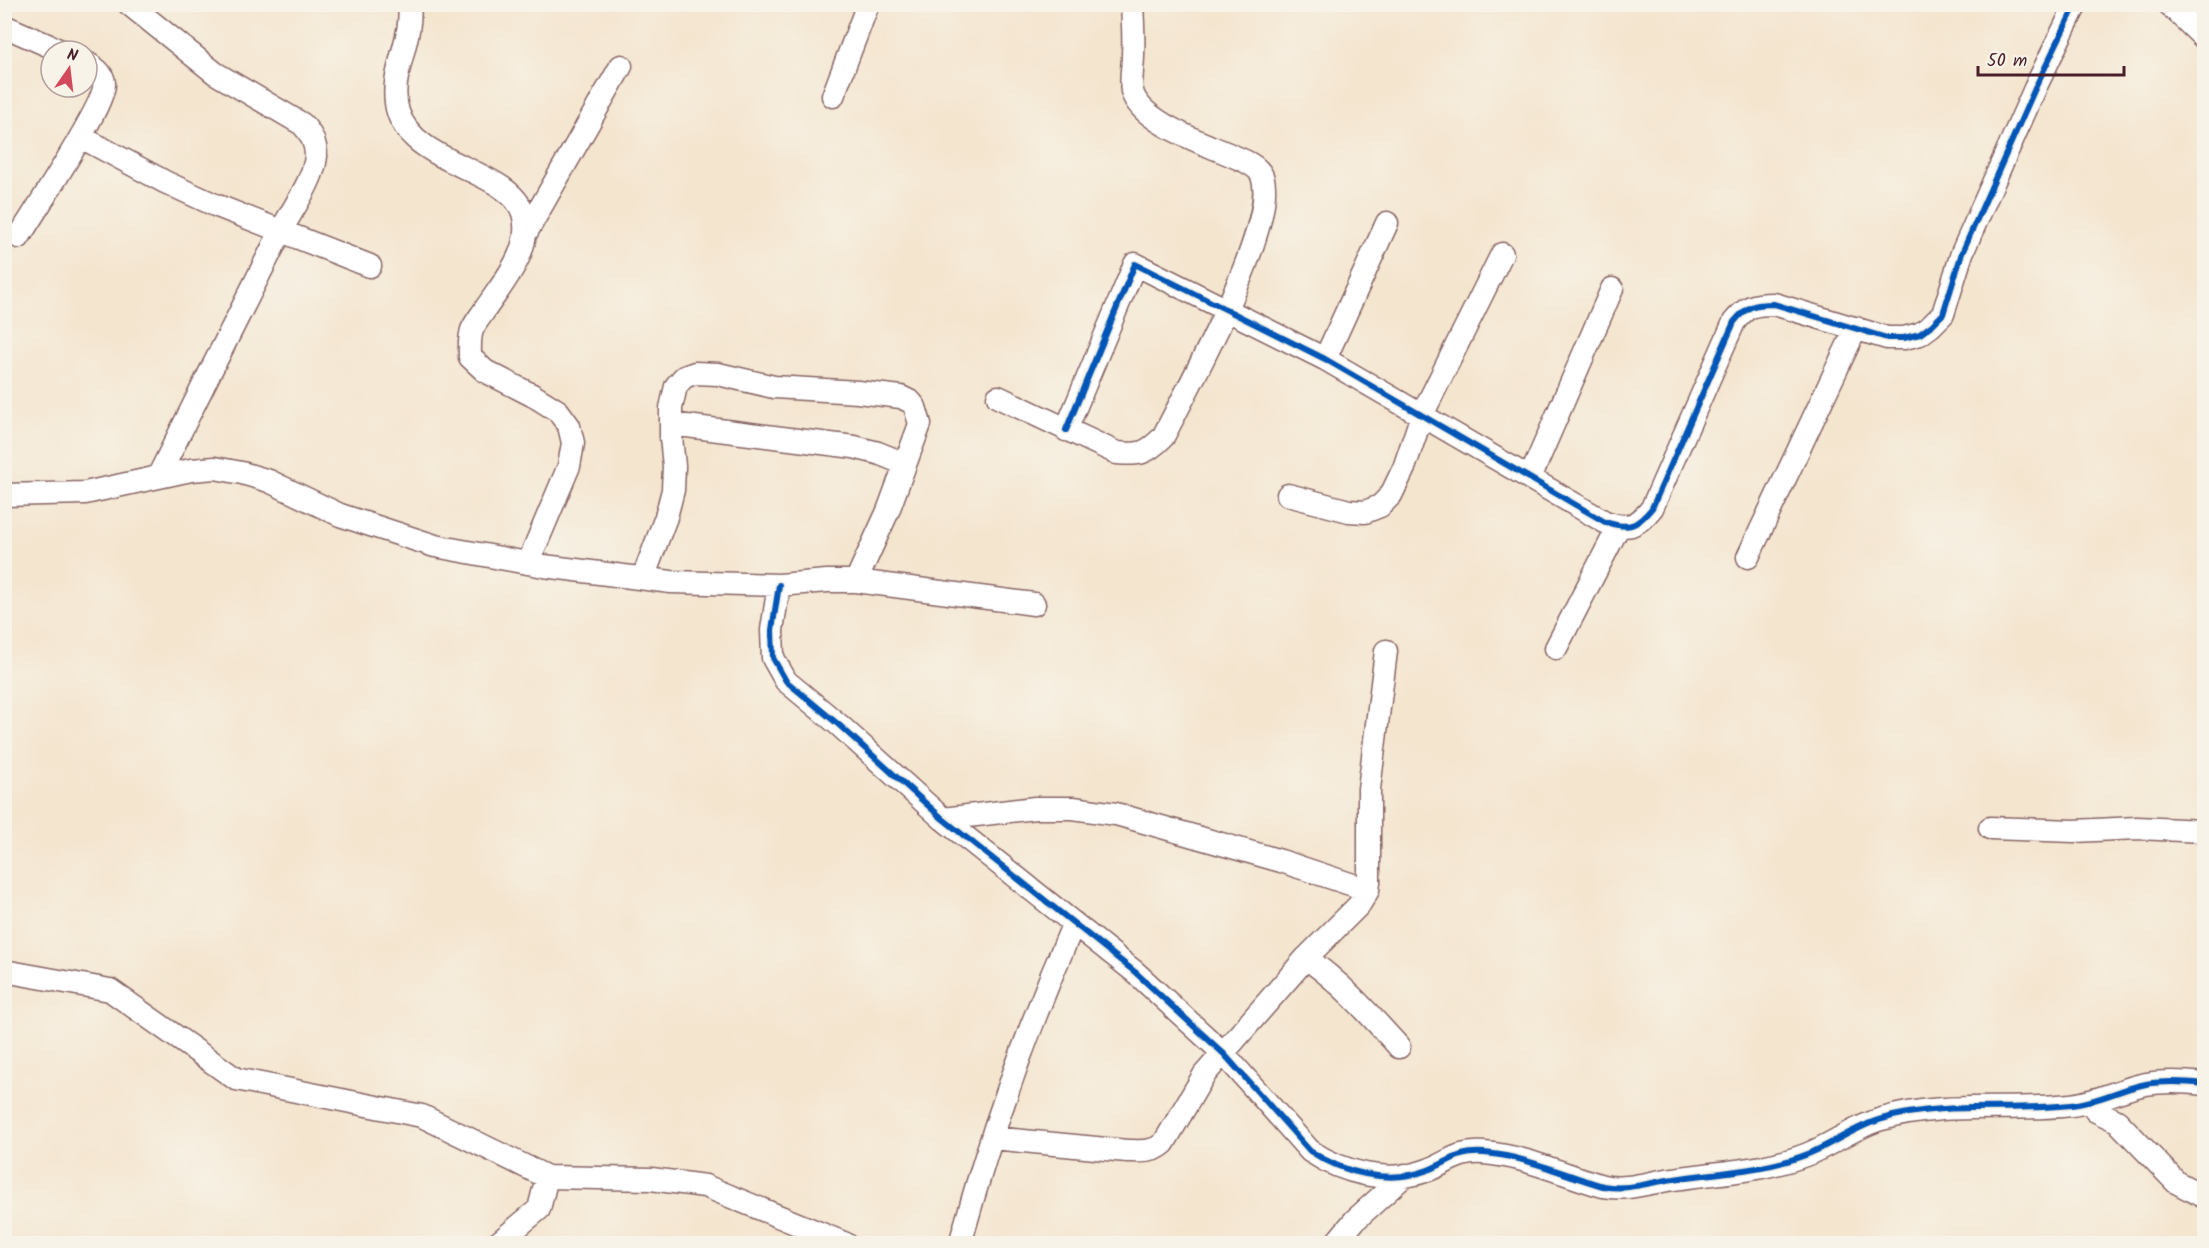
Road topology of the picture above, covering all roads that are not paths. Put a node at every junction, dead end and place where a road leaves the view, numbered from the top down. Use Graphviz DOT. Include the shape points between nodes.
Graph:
graph roads {
  1 [pos="129,4"];
  2 [pos="409,4"];
  3 [pos="868,4"];
  4 [pos="1132,4"];
  5 [pos="2076,4"];
  6 [pos="2169,4"];
  7 [pos="4,26"];
  8 [pos="2205,38"];
  9 [pos="39,41"];
  10 [pos="621,66"];
  11 [pos="99,72"];
  12 [pos="833,96"];
  13 [pos="81,137"];
  14 [pos="1387,223"];
  15 [pos="281,230"];
  16 [pos="526,233"];
  17 [pos="19,237"];
  18 [pos="1502,254"];
  19 [pos="370,266"];
  20 [pos="1612,289"];
  21 [pos="1228,309"];
  22 [pos="1856,328"];
  23 [pos="1325,360"];
  24 [pos="998,397"];
  25 [pos="1422,415"];
  26 [pos="671,424"];
  27 [pos="1066,430"];
  28 [pos="905,464"];
  29 [pos="158,477"];
  30 [pos="1530,478"];
  31 [pos="4,495"];
  32 [pos="1288,495"];
  33 [pos="1619,526"];
  34 [pos="1748,557"];
  35 [pos="528,563"];
  36 [pos="643,578"];
  37 [pos="856,582"];
  38 [pos="779,585"];
  39 [pos="1034,604"];
  40 [pos="1556,648"];
  41 [pos="1386,651"];
  42 [pos="943,819"];
  43 [pos="1990,828"];
  44 [pos="2205,831"];
  45 [pos="1368,890"];
  46 [pos="1074,923"];
  47 [pos="1306,958"];
  48 [pos="4,971"];
  49 [pos="1399,1047"];
  50 [pos="1224,1053"];
  51 [pos="2205,1084"];
  52 [pos="2096,1111"];
  53 [pos="992,1138"];
  54 [pos="1405,1175"];
  55 [pos="547,1177"];
  56 [pos="2205,1197"];
  57 [pos="497,1244"];
  58 [pos="846,1244"];
  59 [pos="960,1244"];
  60 [pos="1335,1244"];
  1 -- 15 [label="street" via="215,73 310,131 316,157 310,177"];
  2 -- 16 [label="street" via="411,19 395,84 398,112 409,131 434,153 511,195 523,211"];
  3 -- 12 [label="street"];
  4 -- 21 [label="street" via="1132,90 1137,103 1161,123 1249,164 1262,174 1262,219"];
  5 -- 22 [label="street" via="1962,253 1942,314 1920,334 1904,338 1887,338"];
  6 -- 8 [label="street"];
  7 -- 9 [label="street"];
  10 -- 16 [label="street"];
  11 -- 13 [label="street" via="105,84 103,96"];
  13 -- 15 [label="street" via="165,182"];
  13 -- 17 [label="street"];
  14 -- 23 [label="street"];
  15 -- 19 [label="street"];
  15 -- 29 [label="street"];
  16 -- 35 [label="street" via="521,255 473,328 469,342 470,357 485,371 558,411 569,426 573,443 569,466"];
  18 -- 25 [label="street"];
  20 -- 30 [label="street"];
  21 -- 23 [label="street"];
  21 -- 27 [label="street" via="1163,437 1150,450 1137,455 1117,453"];
  21 -- 27 [label="street" via="1135,264"];
  22 -- 33 [label="street" via="1774,304 1758,304 1744,310 1734,322 1652,508 1642,520 1631,526"];
  22 -- 34 [label="street"];
  23 -- 25 [label="street"];
  24 -- 27 [label="street"];
  25 -- 30 [label="street"];
  25 -- 32 [label="street" via="1404,468 1391,495 1380,506 1365,512 1349,511"];
  26 -- 28 [label="street" via="854,447"];
  26 -- 28 [label="street" via="670,408 676,386 695,373 718,374 774,387 901,397 915,407 920,424"];
  26 -- 36 [label="street" via="673,490"];
  28 -- 37 [label="street"];
  29 -- 31 [label="street" via="85,493"];
  29 -- 35 [label="street" via="214,468 242,473 269,481 340,515 435,546"];
  30 -- 33 [label="street" via="1605,522"];
  33 -- 40 [label="street"];
  35 -- 36 [label="street"];
  36 -- 38 [label="street"];
  37 -- 38 [label="street"];
  37 -- 39 [label="street"];
  38 -- 42 [label="street" via="772,630 773,658 786,681"];
  41 -- 45 [label="street" via="1369,789"];
  42 -- 45 [label="street" via="1035,808 1116,814"];
  42 -- 46 [label="street"];
  43 -- 44 [label="street"];
  45 -- 47 [label="street"];
  46 -- 50 [label="street"];
  46 -- 53 [label="street" via="1028,1032"];
  47 -- 49 [label="street" via="1344,988"];
  47 -- 50 [label="street"];
  48 -- 55 [label="street" via="110,990 236,1079 422,1116"];
  50 -- 53 [label="street" via="1204,1075 1164,1143 1156,1149 1127,1151"];
  50 -- 54 [label="street" via="1296,1137 1326,1161 1384,1178"];
  51 -- 54 [label="street" via="2146,1084 2070,1105 1909,1112 1879,1119 1776,1165 1669,1179 1633,1188 1603,1186 1517,1158 1483,1153 1465,1153 1428,1170"];
  52 -- 56 [label="street" via="2117,1121 2176,1182"];
  53 -- 59 [label="street"];
  54 -- 60 [label="street" via="1355,1220"];
  55 -- 57 [label="street" via="539,1209"];
  55 -- 58 [label="street" via="651,1179 705,1186"];
}
